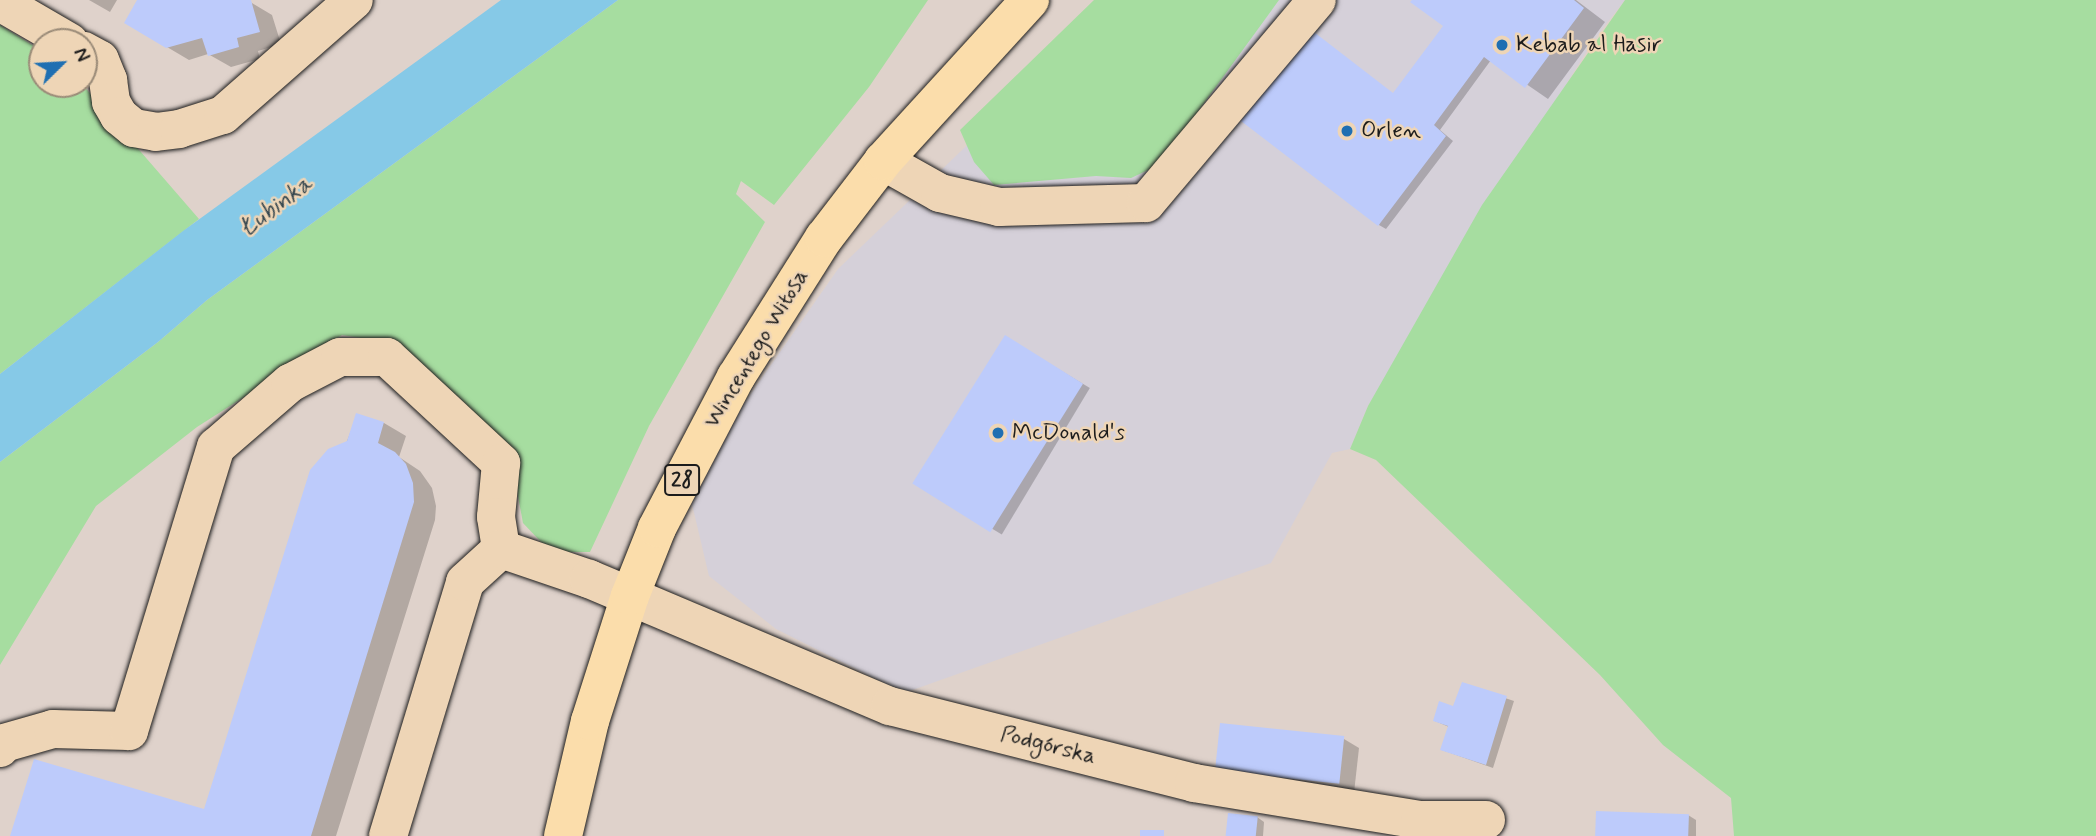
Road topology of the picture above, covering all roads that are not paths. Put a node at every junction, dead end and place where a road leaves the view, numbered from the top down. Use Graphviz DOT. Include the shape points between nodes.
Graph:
graph roads {
  1 [pos="354,0"];
  2 [pos="1030,0"];
  3 [pos="1317,0"];
  4 [pos="0,2"];
  5 [pos="45,28"];
  6 [pos="98,59"];
  7 [pos="883,161"];
  8 [pos="501,549"];
  9 [pos="630,596"];
  10 [pos="0,748"];
  11 [pos="1486,820"];
  12 [pos="388,836"];
  13 [pos="563,836"];
  1 -- 6 [label="street" via="223,115 179,129 156,132 134,128 119,116"];
  2 -- 7 [label="main road, Wincentego Witosa / 28"];
  3 -- 7 [label="street" via="1146,203 999,207 940,193"];
  4 -- 5 [label="street"];
  7 -- 9 [label="main road, Wincentego Witosa / 28" via="824,238 736,376 657,528"];
  8 -- 9 [label="street, Podgórska"];
  8 -- 10 [label="street" via="496,517 501,463 387,357 340,357 290,383 216,447 129,731 52,729"];
  8 -- 12 [label="street" via="465,582"];
  9 -- 11 [label="street, Podgórska" via="890,706 1194,783 1420,820"];
  9 -- 13 [label="main road, Wincentego Witosa / 28" via="590,720"];
}
